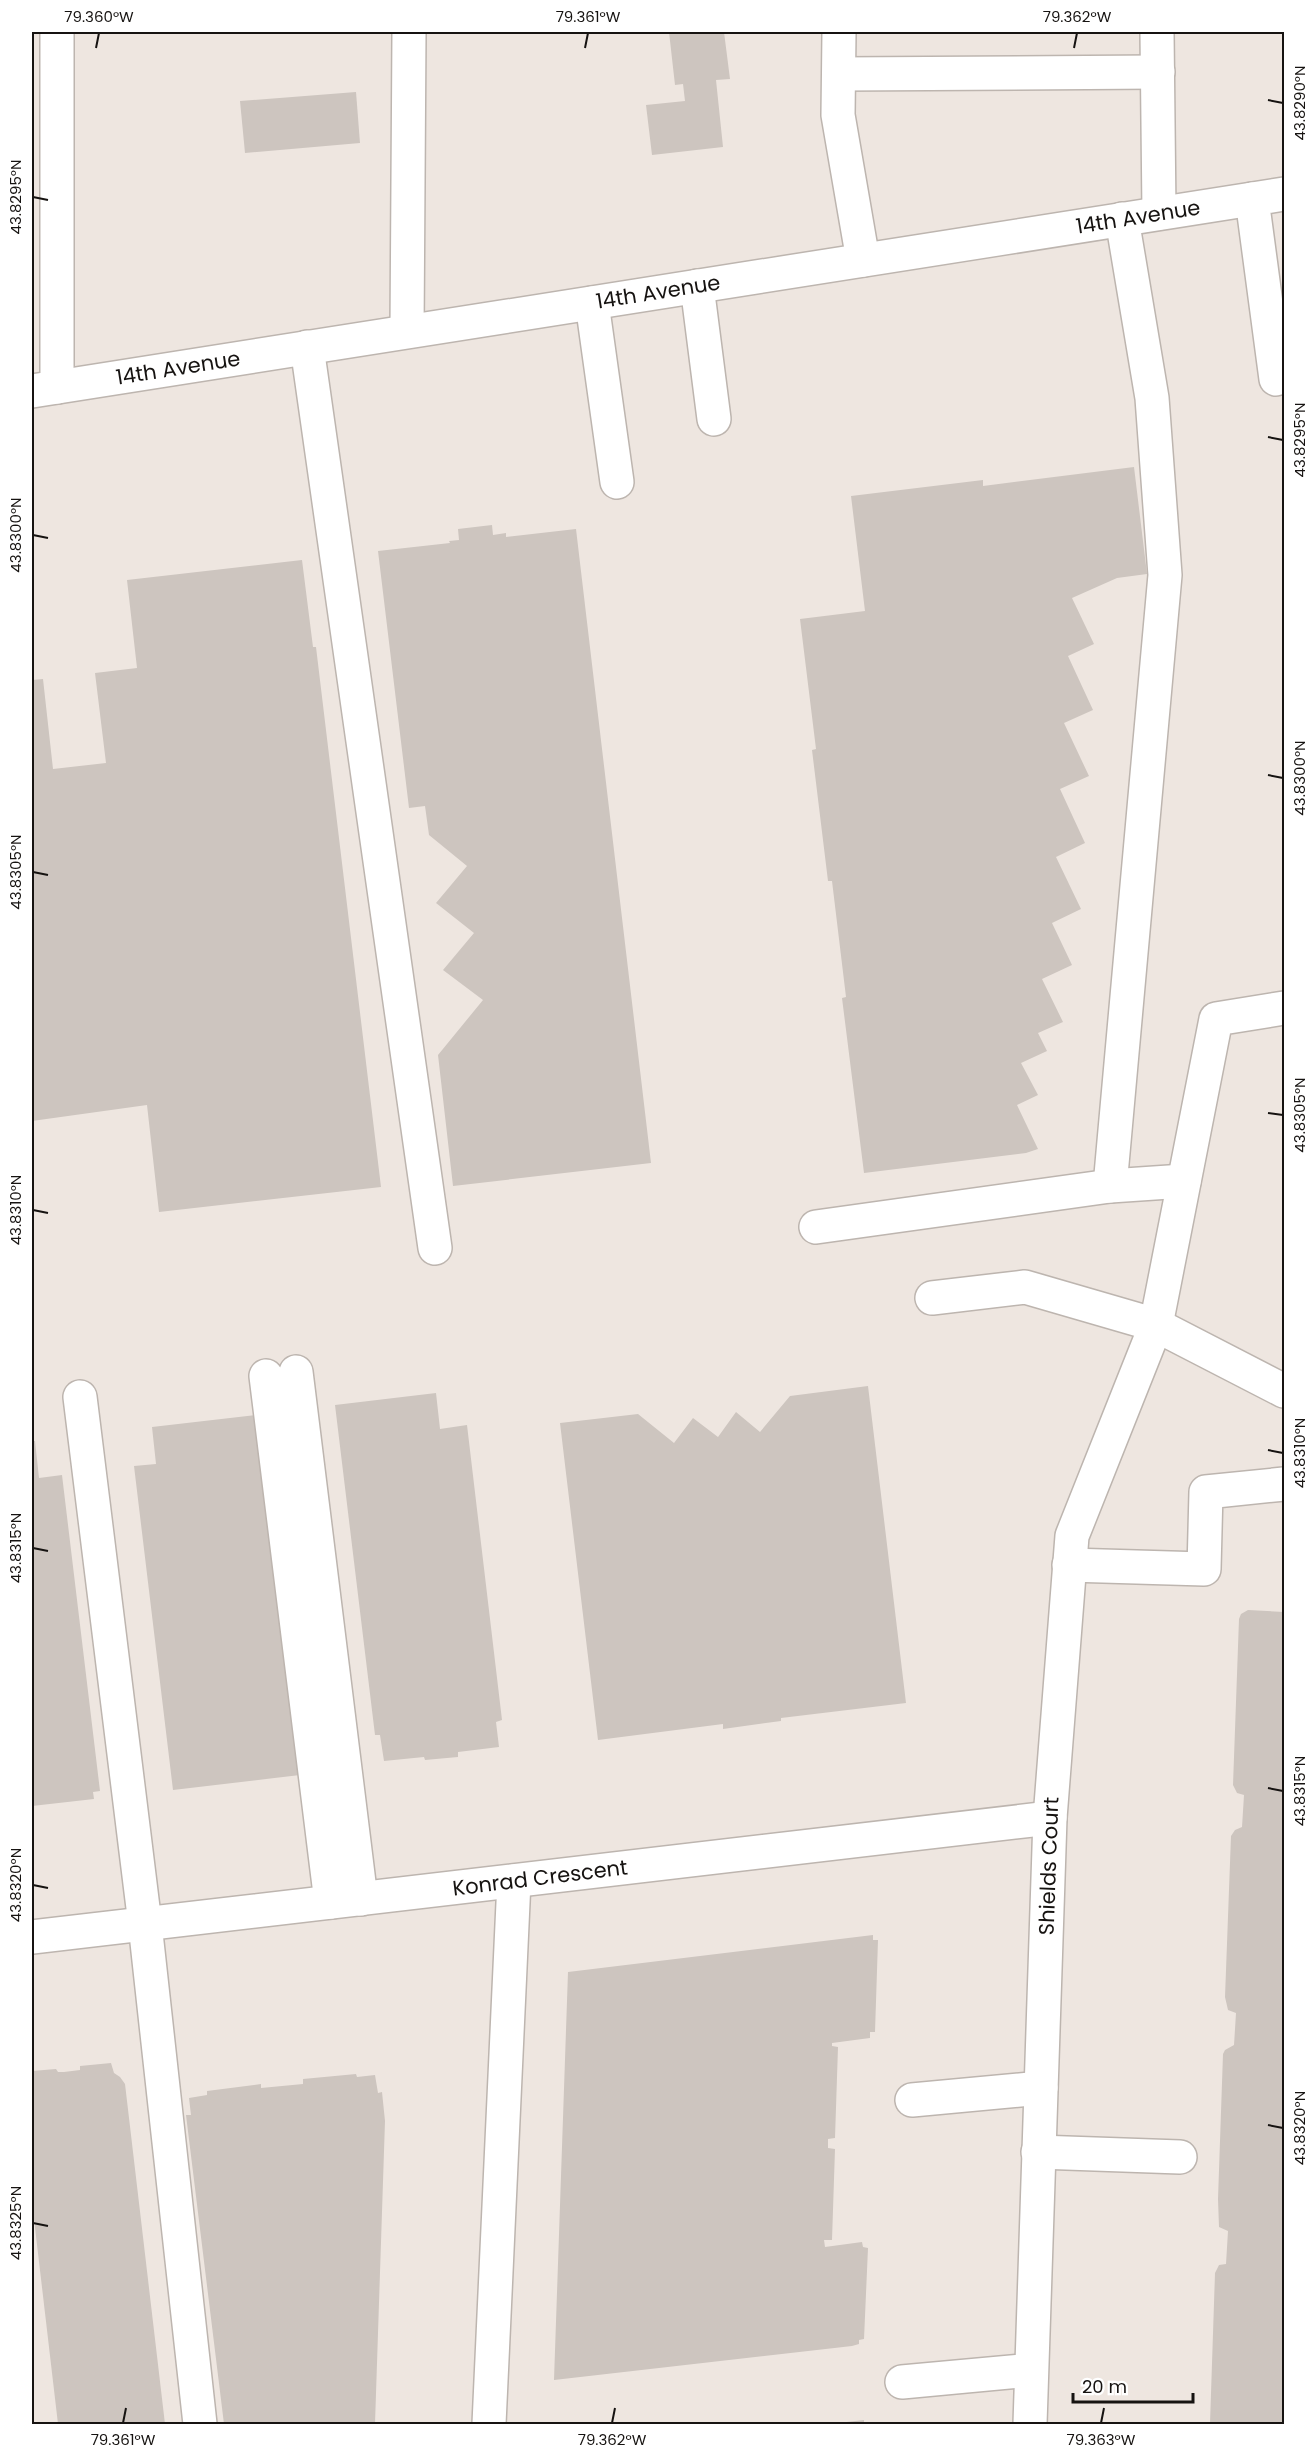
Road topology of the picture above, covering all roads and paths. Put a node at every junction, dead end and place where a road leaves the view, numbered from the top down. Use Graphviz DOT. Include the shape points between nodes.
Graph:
graph roads {
  1 [pos="57,32"];
  2 [pos="409,32"];
  3 [pos="839,32"];
  4 [pos="1157,32"];
  5 [pos="1158,72"];
  6 [pos="839,74"];
  7 [pos="1284,194"];
  8 [pos="1252,199"];
  9 [pos="1159,213"];
  10 [pos="1122,219"];
  11 [pos="863,260"];
  12 [pos="697,286"];
  13 [pos="592,303"];
  14 [pos="407,331"];
  15 [pos="308,347"];
  16 [pos="1276,380"];
  17 [pos="44,389"];
  18 [pos="714,419"];
  19 [pos="617,482"];
  20 [pos="1284,1008"];
  21 [pos="1184,1181"];
  22 [pos="1110,1186"];
  23 [pos="816,1227"];
  24 [pos="435,1248"];
  25 [pos="932,1298"];
  26 [pos="1156,1325"];
  27 [pos="281,1374"];
  28 [pos="1284,1391"];
  29 [pos="80,1397"];
  30 [pos="1284,1484"];
  31 [pos="1070,1565"];
  32 [pos="1050,1818"];
  33 [pos="514,1881"];
  34 [pos="346,1900"];
  35 [pos="145,1924"];
  36 [pos="32,1937"];
  37 [pos="1041,2088"];
  38 [pos="912,2100"];
  39 [pos="1038,2152"];
  40 [pos="1180,2157"];
  41 [pos="1031,2370"];
  42 [pos="902,2382"];
  43 [pos="200,2424"];
  44 [pos="489,2424"];
  45 [pos="1029,2424"];
  1 -- 17 [label="street"];
  2 -- 14 [label="street"];
  3 -- 6 [label="street"];
  4 -- 5 [label="street"];
  5 -- 6 [label="street"];
  5 -- 9 [label="street"];
  6 -- 11 [label="street" via="838,115"];
  7 -- 8 [label="street, 14th Avenue"];
  8 -- 9 [label="street, 14th Avenue"];
  8 -- 16 [label="street"];
  9 -- 10 [label="street, 14th Avenue"];
  10 -- 11 [label="street, 14th Avenue"];
  10 -- 22 [label="street" via="1152,398 1165,574"];
  11 -- 12 [label="street, 14th Avenue"];
  12 -- 13 [label="street, 14th Avenue"];
  12 -- 18 [label="street"];
  13 -- 14 [label="street, 14th Avenue"];
  13 -- 19 [label="street"];
  14 -- 15 [label="street, 14th Avenue"];
  15 -- 17 [label="street, 14th Avenue"];
  15 -- 24 [label="street"];
  20 -- 21 [label="street, Shields Court" via="1216,1019"];
  21 -- 22 [label="street"];
  21 -- 26 [label="street, Shields Court"];
  22 -- 23 [label="street"];
  25 -- 26 [label="street" via="1025,1287"];
  26 -- 28 [label="street"];
  26 -- 31 [label="street, Shields Court" via="1072,1536"];
  27 -- 34 [label="street"];
  29 -- 35 [label="street"];
  30 -- 31 [label="street" via="1206,1492 1204,1569"];
  31 -- 32 [label="street, Shields Court"];
  32 -- 33 [label="street, Konrad Crescent"];
  32 -- 37 [label="street, Shields Court"];
  33 -- 34 [label="street, Konrad Crescent"];
  33 -- 44 [label="street"];
  34 -- 35 [label="street, Konrad Crescent"];
  35 -- 36 [label="street, Konrad Crescent"];
  35 -- 43 [label="street"];
  37 -- 38 [label="street"];
  37 -- 39 [label="street, Shields Court"];
  39 -- 40 [label="street"];
  39 -- 41 [label="street, Shields Court"];
  41 -- 42 [label="street"];
  41 -- 45 [label="street, Shields Court"];
}
